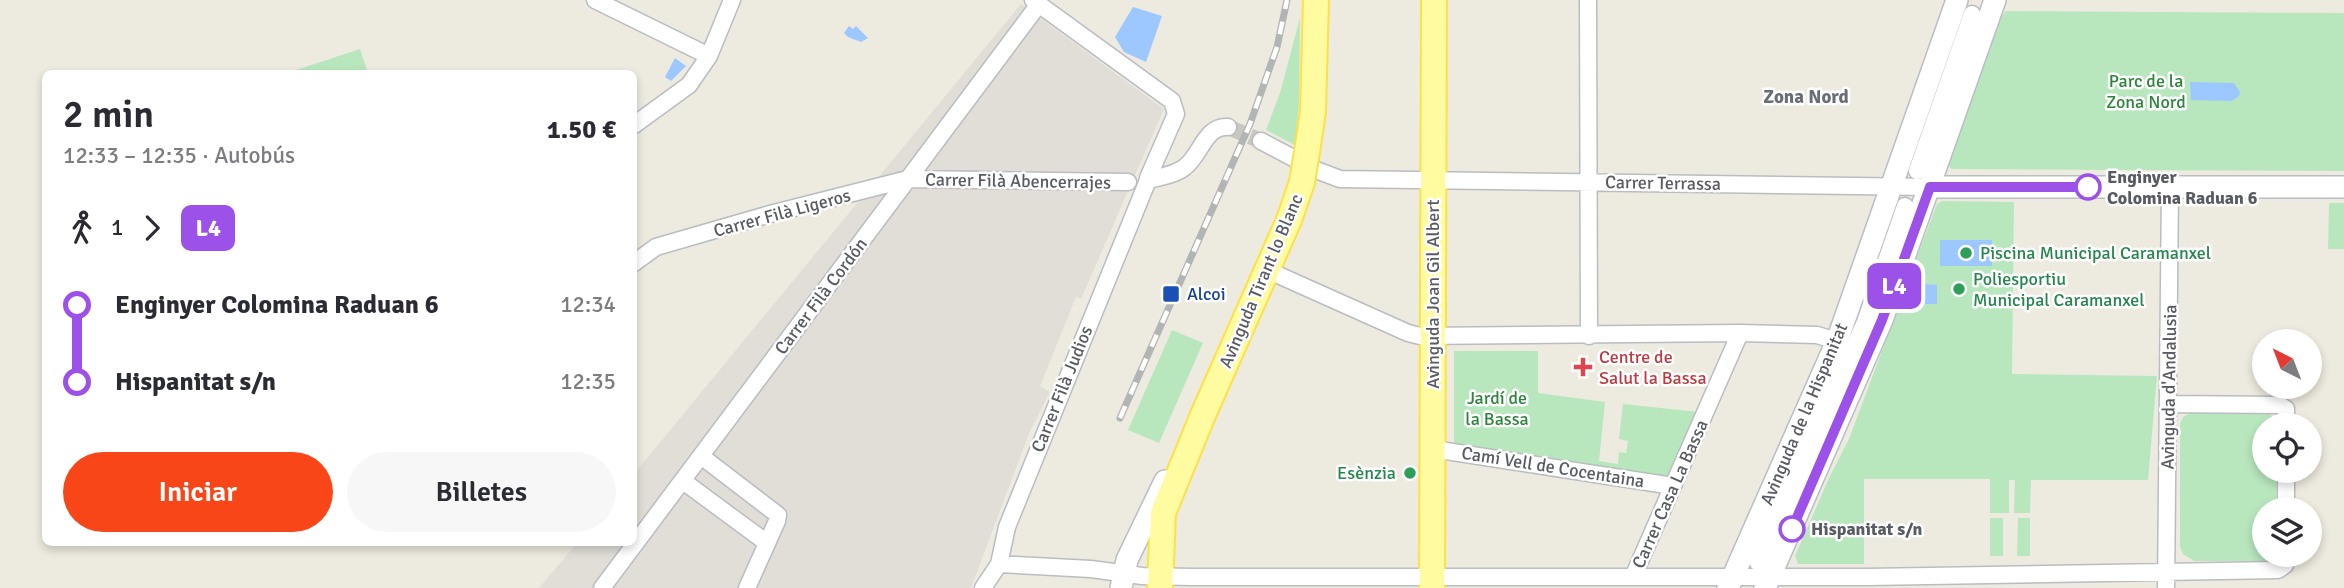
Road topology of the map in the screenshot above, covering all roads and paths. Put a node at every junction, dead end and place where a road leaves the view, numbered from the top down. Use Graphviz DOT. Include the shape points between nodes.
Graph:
graph roads {
  1 [pos="595,0"];
  2 [pos="732,0"];
  3 [pos="1316,0"];
  4 [pos="1434,0"];
  5 [pos="1588,0"];
  6 [pos="1995,0"];
  7 [pos="1036,2"];
  8 [pos="1964,7"];
  9 [pos="709,56"];
  10 [pos="637,123"];
  11 [pos="1228,127"];
  12 [pos="1261,141"];
  13 [pos="1923,179"];
  14 [pos="908,180"];
  15 [pos="1434,181"];
  16 [pos="1589,182"];
  17 [pos="1146,183"];
  18 [pos="1892,185"];
  19 [pos="2170,187"];
  20 [pos="2344,187"];
  21 [pos="1905,205"];
  22 [pos="637,261"];
  23 [pos="1267,270"];
  24 [pos="1740,334"];
  25 [pos="1433,335"];
  26 [pos="1589,336"];
  27 [pos="1837,341"];
  28 [pos="1212,393"];
  29 [pos="2169,404"];
  30 [pos="2286,413"];
  31 [pos="1433,449"];
  32 [pos="701,456"];
  33 [pos="683,481"];
  34 [pos="1673,486"];
  35 [pos="637,542"];
  36 [pos="767,543"];
  37 [pos="634,546"];
  38 [pos="999,564"];
  39 [pos="2282,567"];
  40 [pos="1764,576"];
  41 [pos="1633,577"];
  42 [pos="2166,580"];
  43 [pos="1122,581"];
  44 [pos="1160,582"];
  45 [pos="1730,582"];
  46 [pos="1249,583"];
  47 [pos="1337,583"];
  48 [pos="1432,583"];
  49 [pos="1859,583"];
  50 [pos="602,588"];
  51 [pos="747,588"];
  52 [pos="983,588"];
  1 -- 9 [label="street"];
  2 -- 9 [label="street"];
  3 -- 23 [label="main road, Avinguda Tirant lo Blanc, bridge" via="1314,111 1302,182"];
  4 -- 15 [label="main road, Avinguda Joan Gil Albert"];
  5 -- 16 [label="street"];
  6 -- 13 [label="street, Avinguda de la Hispanitat"];
  7 -- 14 [label="street, Carrer Filà Cordón"];
  7 -- 17 [label="street, Carrer Filà Judios" via="1175,106 1176,114"];
  8 -- 13 [label="street, Avinguda de la Hispanitat"];
  8 -- 18 [label="street, Avinguda de la Hispanitat"];
  9 -- 10 [label="street" via="689,85"];
  11 -- 17 [label="street" via="1219,126 1209,133 1199,153 1181,170"];
  12 -- 15 [label="street, Carrer Terrassa" via="1340,179"];
  13 -- 18 [label="street, Carrer Terrassa"];
  13 -- 19 [label="street"];
  13 -- 40 [label="street, Avinguda de la Hispanitat" via="1882,320"];
  14 -- 17 [label="street, Carrer Filà Abencerrajes" via="1128,182 1136,171 1144,173"];
  14 -- 22 [label="street, Carrer Filà Ligeros" via="656,247"];
  14 -- 32 [label="street, Carrer Filà Cordón"];
  15 -- 16 [label="street, Carrer Terrassa"];
  15 -- 25 [label="main road, Avinguda Joan Gil Albert"];
  16 -- 18 [label="street, Carrer Terrassa"];
  16 -- 26 [label="street"];
  17 -- 38 [label="street, Carrer Filà Judios" via="1007,527"];
  18 -- 27 [label="street, Avinguda de la Hispanitat"];
  19 -- 20 [label="street"];
  19 -- 29 [label="street, Avinguda d'Andalusia"];
  21 -- 40 [label="street, Avinguda de la Hispanitat" via="1865,322"];
  23 -- 25 [label="street" via="1408,333"];
  23 -- 28 [label="main road, Avinguda Tirant lo Blanc"];
  24 -- 26 [label="street"];
  24 -- 27 [label="street" via="1817,335"];
  24 -- 34 [label="street, Carrer Casa La Bassa"];
  25 -- 26 [label="street"];
  25 -- 31 [label="main road, Avinguda Joan Gil Albert"];
  27 -- 45 [label="street, Avinguda de la Hispanitat"];
  28 -- 43 [label="street, Avinguda Tirant lo Blanc" via="1194,416 1132,548"];
  28 -- 44 [label="main road, Avinguda Tirant lo Blanc" via="1163,513"];
  29 -- 30 [label="street" via="2280,405"];
  29 -- 42 [label="street, Avinguda d'Andalusia"];
  31 -- 34 [label="street, Camí Vell de Cocentaina"];
  31 -- 48 [label="main road, Avinguda Joan Gil Albert"];
  32 -- 33 [label="street, Carrer Filà Cordón"];
  32 -- 36 [label="street" via="776,512"];
  33 -- 35 [label="street, Carrer Filà Cordón"];
  33 -- 36 [label="street"];
  34 -- 41 [label="street, Carrer Casa La Bassa"];
  36 -- 51 [label="street"];
  37 -- 50 [label="street, Carrer Filà Cordón"];
  38 -- 43 [label="street" via="1091,569"];
  38 -- 52 [label="street, Carrer Filà Judios"];
  39 -- 42 [label="street" via="2190,570"];
  40 -- 45 [label="street"];
  40 -- 49 [label="street"];
  41 -- 45 [label="street"];
  41 -- 48 [label="street"];
  42 -- 49 [label="street"];
  43 -- 44 [label="street"];
  44 -- 46 [label="street"];
  46 -- 47 [label="street"];
  47 -- 48 [label="street"];
}
